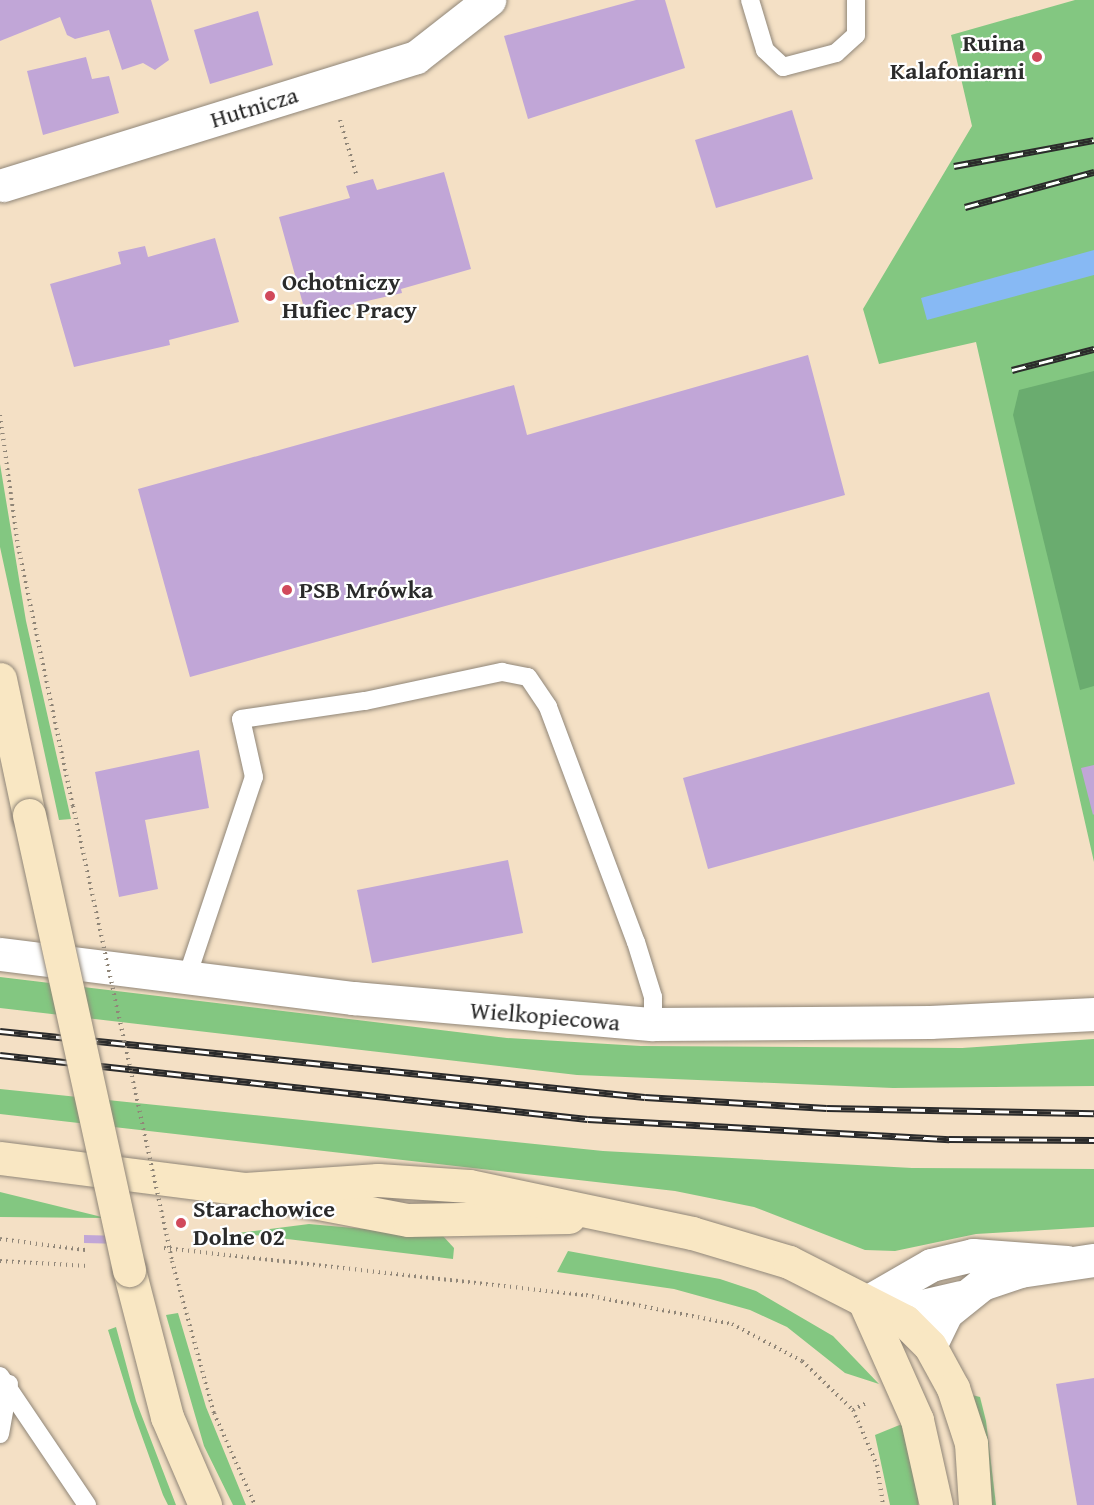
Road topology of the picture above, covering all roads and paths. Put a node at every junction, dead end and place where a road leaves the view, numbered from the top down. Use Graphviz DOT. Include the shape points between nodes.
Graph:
graph roads {
  1 [pos="489,0"];
  2 [pos="750,0"];
  3 [pos="856,0"];
  4 [pos="340,121"];
  5 [pos="357,177"];
  6 [pos="3,185"];
  7 [pos="0,415"];
  8 [pos="0,679"];
  9 [pos="0,954"];
  10 [pos="187,977"];
  11 [pos="1094,1014"];
  12 [pos="653,1024"];
  13 [pos="0,1158"];
  14 [pos="0,1239"];
  15 [pos="160,1248"];
  16 [pos="98,1252"];
  17 [pos="0,1261"];
  18 [pos="1081,1261"];
  19 [pos="89,1266"];
  20 [pos="961,1297"];
  21 [pos="865,1303"];
  22 [pos="930,1346"];
  23 [pos="4,1380"];
  24 [pos="0,1434"];
  25 [pos="87,1505"];
  26 [pos="205,1505"];
  27 [pos="255,1505"];
  28 [pos="883,1505"];
  29 [pos="936,1505"];
  30 [pos="975,1505"];
  1 -- 6 [label="street, Hutnicza" via="416,57"];
  2 -- 3 [label="lane" via="765,50 783,67 836,53 856,36"];
  4 -- 5 [label="path"];
  7 -- 27 [label="path, bridge" via="18,546 172,1261 214,1413"];
  8 -- 26 [label="street, bridge" via="129,1270 167,1417"];
  9 -- 10 [label="street, Wielkopiecowa"];
  10 -- 12 [label="street, Wielkopiecowa" via="541,1018"];
  10 -- 12 [label="lane" via="254,777 241,719 365,701 502,672 528,676 548,707 636,942 653,997"];
  11 -- 12 [label="street, Wielkopiecowa" via="930,1022"];
  13 -- 21 [label="street" via="245,1189 408,1220 602,1216 755,1251 827,1279"];
  14 -- 16 [label="path"];
  15 -- 28 [label="path" via="608,1298 732,1324 802,1361 853,1410 877,1465"];
  17 -- 19 [label="path" via="75,1270"];
  18 -- 20 [label="street" via="1020,1271"];
  18 -- 21 [label="street" via="973,1255 931,1264"];
  20 -- 21 [label="street" via="909,1309"];
  20 -- 22 [label="street" via="938,1326"];
  21 -- 22 [label="street" via="905,1321"];
  21 -- 29 [label="street" via="925,1444"];
  22 -- 30 [label="street" via="953,1388 971,1443"];
  23 -- 24 [label="lane"];
  23 -- 25 [label="lane"];
}
